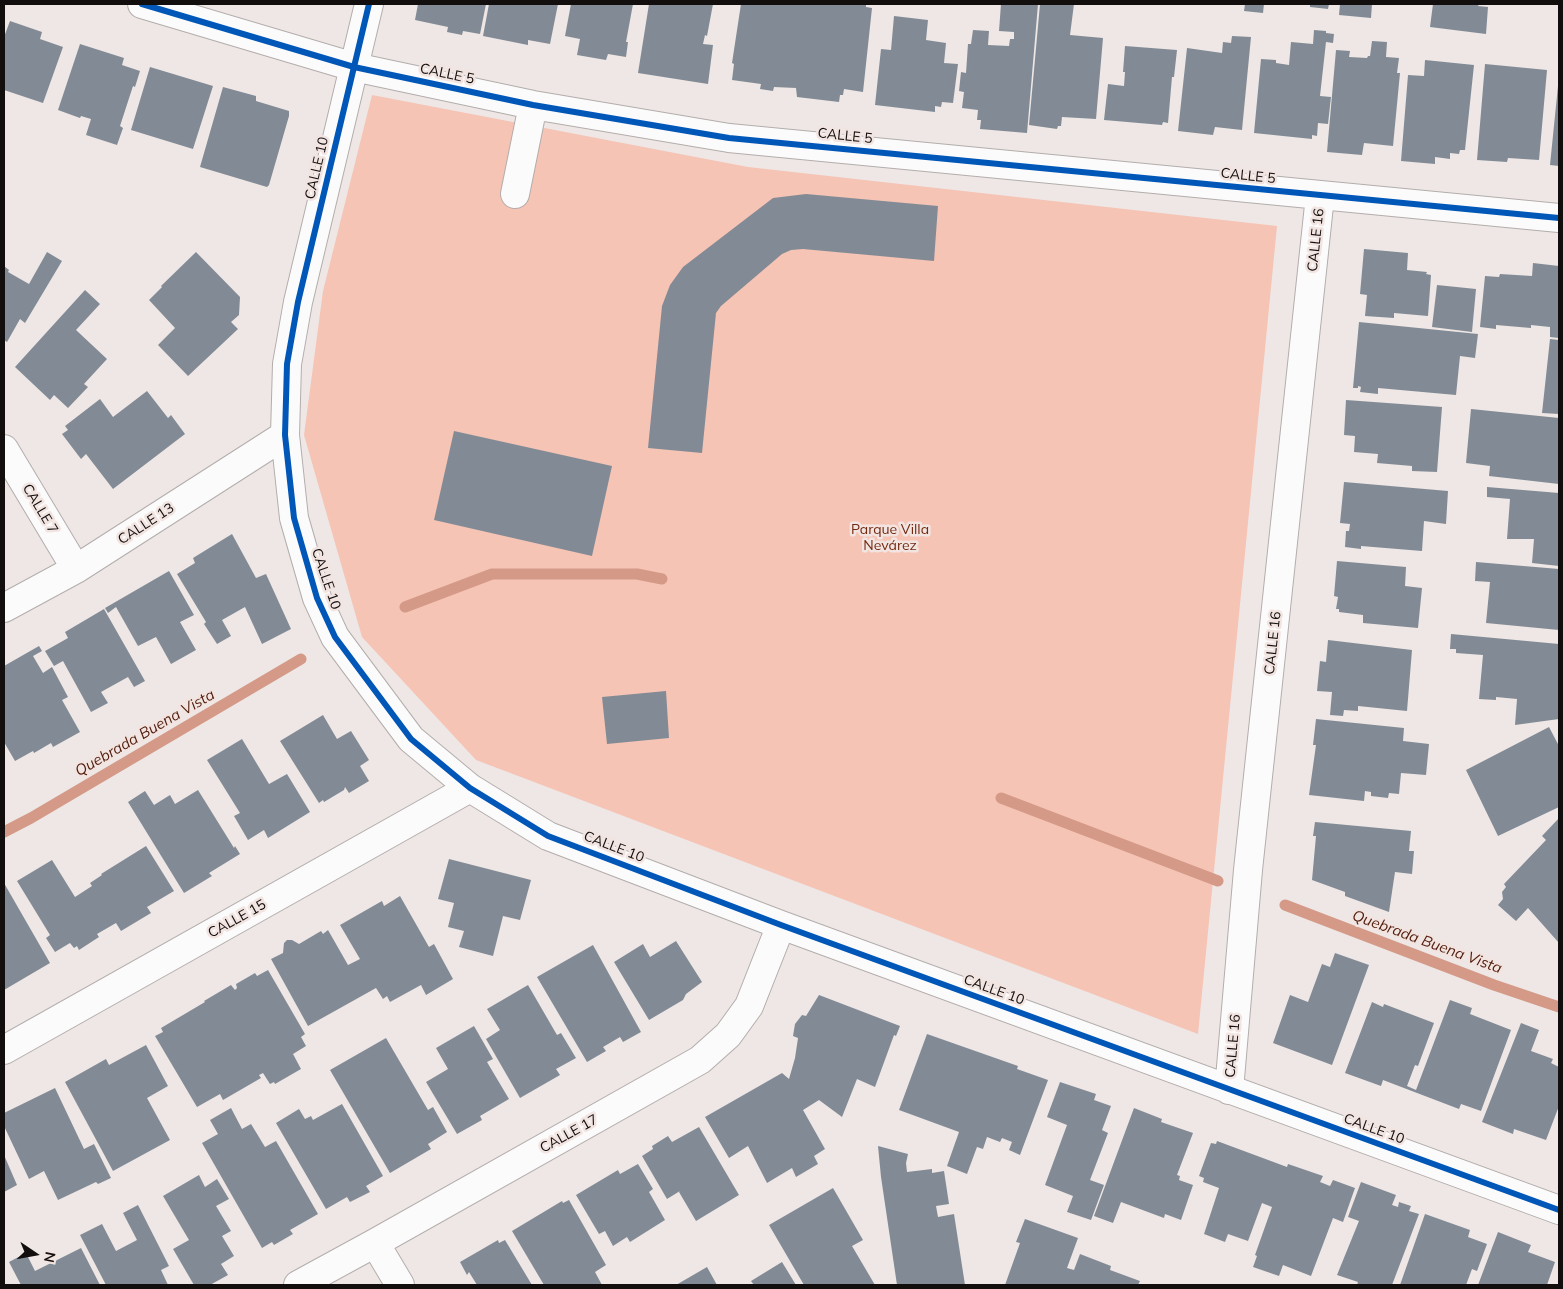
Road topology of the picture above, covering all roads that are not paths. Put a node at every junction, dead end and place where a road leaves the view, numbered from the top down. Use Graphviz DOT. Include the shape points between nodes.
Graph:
graph roads {
  1 [pos="142,4"];
  2 [pos="369,4"];
  3 [pos="354,67"];
  4 [pos="533,105"];
  5 [pos="515,194"];
  6 [pos="1320,196"];
  7 [pos="1559,218"];
  8 [pos="285,435"];
  9 [pos="4,449"];
  10 [pos="76,569"];
  11 [pos="4,608"];
  12 [pos="470,788"];
  13 [pos="781,925"];
  14 [pos="4,1050"];
  15 [pos="1229,1090"];
  16 [pos="1559,1210"];
  17 [pos="375,1244"];
  18 [pos="298,1285"];
  19 [pos="400,1285"];
  1 -- 3 [label="street, CALLE 5"];
  2 -- 3 [label="street, CALLE 10"];
  3 -- 4 [label="street, CALLE 5"];
  3 -- 8 [label="street, CALLE 10" via="298,302 287,364"];
  4 -- 5 [label="street"];
  4 -- 6 [label="street, CALLE 5" via="729,138"];
  6 -- 7 [label="street, CALLE 5"];
  6 -- 15 [label="street, CALLE 16" via="1249,860"];
  8 -- 10 [label="street, CALLE 13"];
  8 -- 12 [label="street, CALLE 10" via="294,518 317,598 335,637 411,739"];
  9 -- 10 [label="street, CALLE 7"];
  10 -- 11 [label="street, CALLE 13"];
  12 -- 13 [label="street, CALLE 10" via="548,836"];
  12 -- 14 [label="street, CALLE 15"];
  13 -- 15 [label="street, CALLE 10"];
  13 -- 17 [label="street, CALLE 17" via="749,1006 728,1035 700,1060"];
  15 -- 16 [label="street, CALLE 10"];
  17 -- 18 [label="street, CALLE 17"];
  17 -- 19 [label="street"];
}
